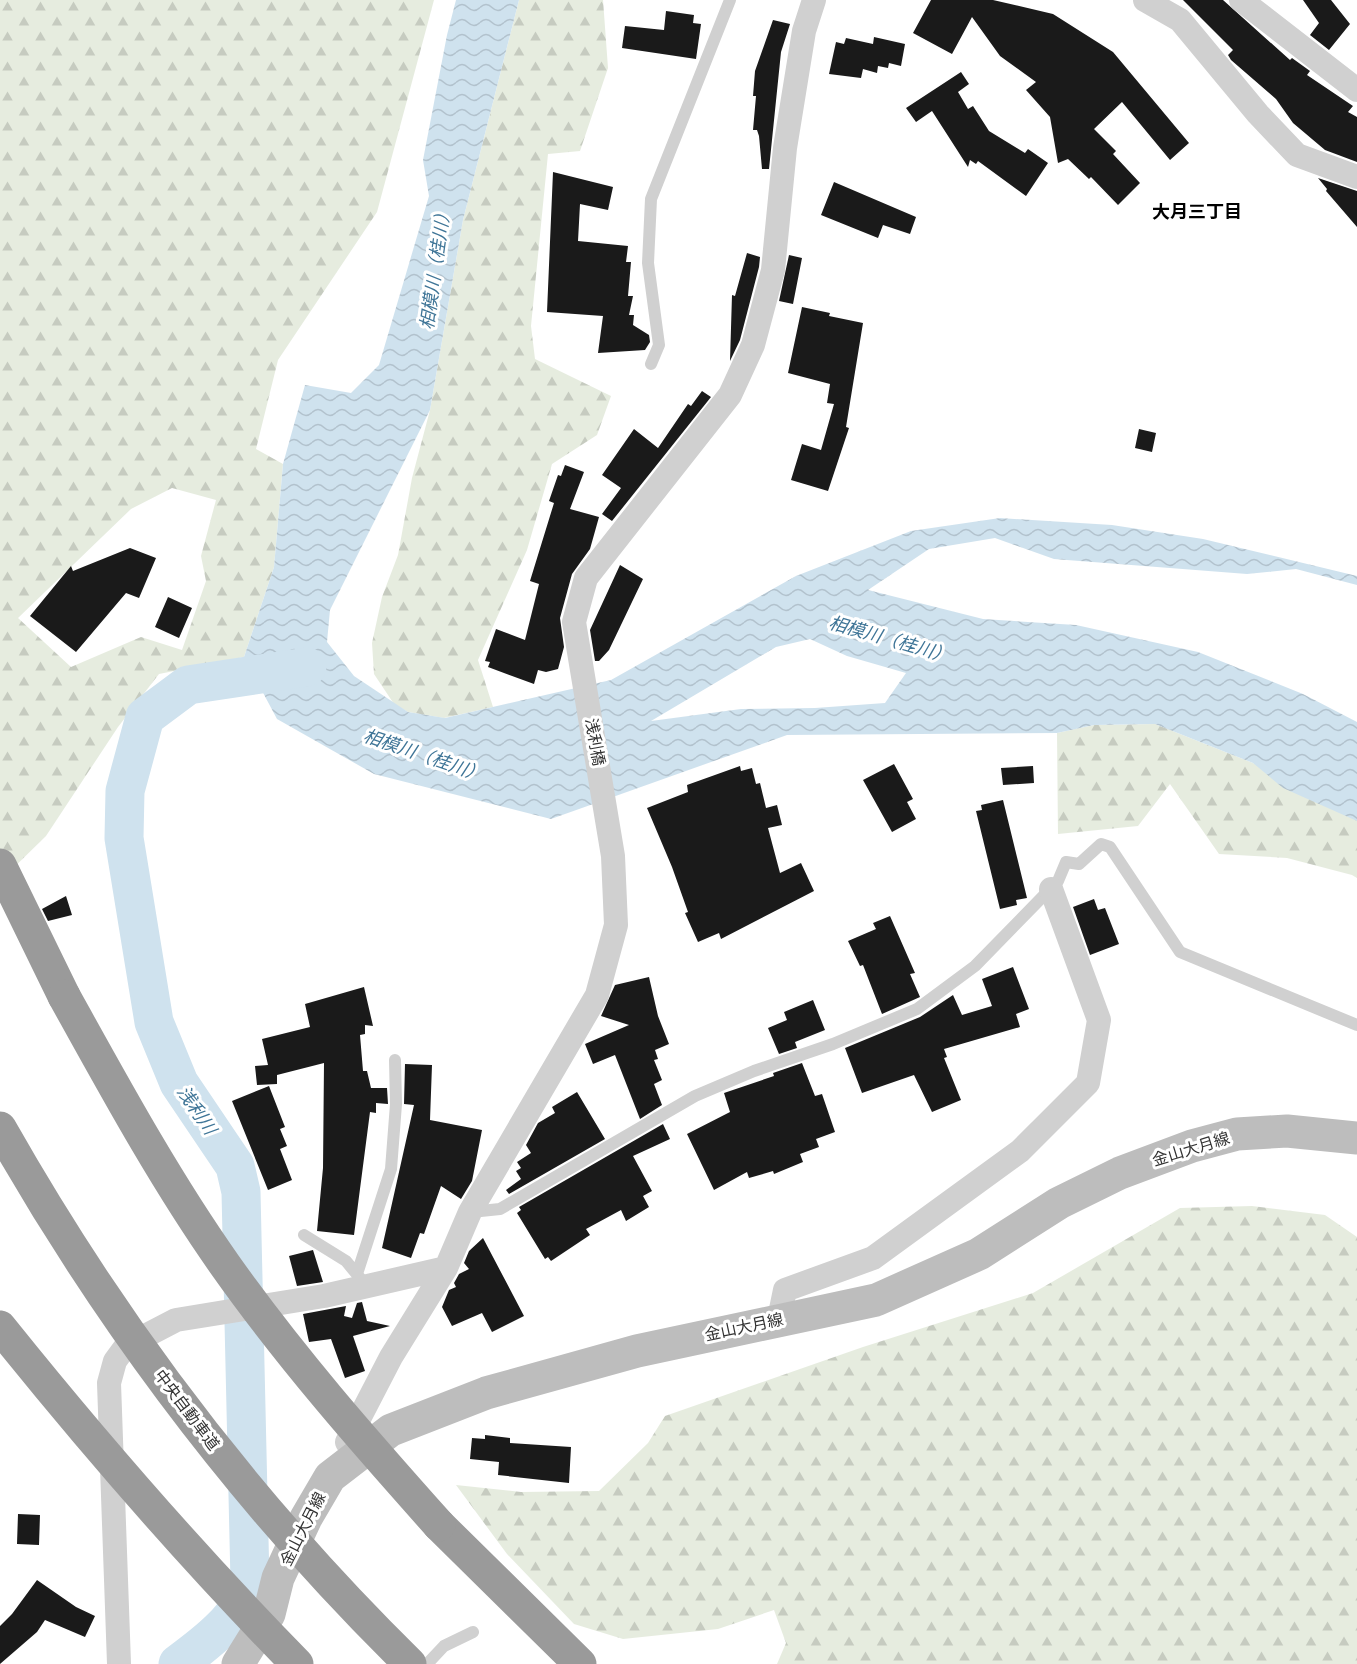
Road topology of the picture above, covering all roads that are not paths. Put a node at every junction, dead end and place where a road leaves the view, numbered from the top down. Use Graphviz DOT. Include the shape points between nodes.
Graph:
graph roads {
  1 [pos="730,0"];
  2 [pos="814,0"];
  3 [pos="1145,0"];
  4 [pos="1241,0"];
  5 [pos="1357,90"];
  6 [pos="1357,177"];
  7 [pos="651,364"];
  8 [pos="0,865"];
  9 [pos="1050,889"];
  10 [pos="1357,1025"];
  11 [pos="395,1060"];
  12 [pos="0,1128"];
  13 [pos="1357,1138"];
  14 [pos="470,1212"];
  15 [pos="304,1235"];
  16 [pos="446,1268"];
  17 [pos="361,1280"];
  18 [pos="779,1319"];
  19 [pos="0,1327"];
  20 [pos="330,1477"];
  21 [pos="473,1632"];
  22 [pos="119,1664"];
  23 [pos="238,1664"];
  24 [pos="297,1664"];
  25 [pos="410,1664"];
  26 [pos="427,1664"];
  27 [pos="580,1664"];
  1 -- 7 [label="lane" via="651,199 648,263 659,345"];
  2 -- 14 [label="street, 浅利橋" via="804,31 785,148 772,270 753,345 730,395 586,578 574,622 612,848 616,926 597,995"];
  3 -- 6 [label="street" via="1180,20 1257,114 1297,155"];
  4 -- 5 [label="street"];
  8 -- 27 [label="highway, bridge" via="64,996 142,1136 225,1264 325,1396 439,1524"];
  9 -- 10 [label="lane" via="1066,862 1079,864 1101,843 1110,847 1180,952"];
  9 -- 14 [label="lane" via="975,966 917,1009 695,1096 500,1209"];
  9 -- 18 [label="street" via="1100,1020 1088,1083 1020,1151 873,1258 785,1290"];
  11 -- 17 [label="lane" via="391,1168"];
  12 -- 25 [label="highway, 中央自動車道, bridge" via="44,1205 130,1334 231,1468 308,1558"];
  13 -- 18 [label="main road, 金山大月線" via="1287,1131 1237,1134 1191,1146 1109,1178 1059,1203 979,1254 876,1300"];
  14 -- 16 [label="street, 浅利橋"];
  15 -- 17 [label="lane" via="346,1261"];
  16 -- 17 [label="street"];
  16 -- 20 [label="street, 浅利橋" via="382,1374"];
  17 -- 22 [label="street" via="324,1296 176,1320 126,1346 115,1361 109,1383"];
  18 -- 20 [label="main road, 金山大月線" via="637,1351 486,1393 391,1430"];
  19 -- 24 [label="highway, bridge" via="172,1531"];
  20 -- 23 [label="main road, 金山大月線" via="278,1578 269,1614"];
  21 -- 26 [label="lane" via="444,1646"];
}
